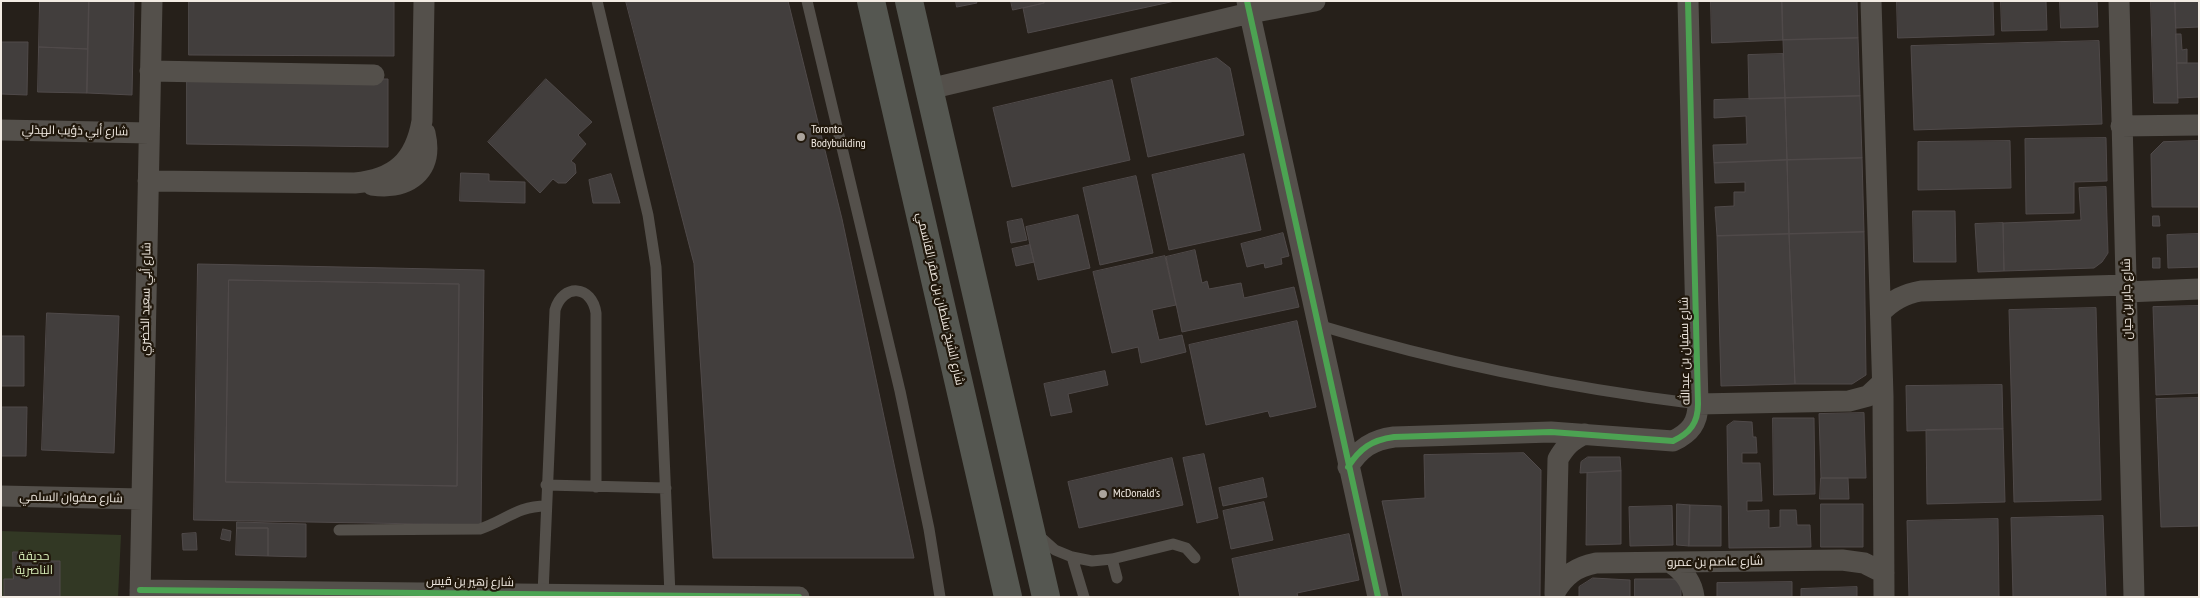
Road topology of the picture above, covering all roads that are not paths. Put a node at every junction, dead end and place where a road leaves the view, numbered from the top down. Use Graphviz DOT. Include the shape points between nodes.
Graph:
graph roads {
  1 [pos="152,1"];
  2 [pos="424,1"];
  3 [pos="597,1"];
  4 [pos="807,1"];
  5 [pos="871,1"];
  6 [pos="898,1"];
  7 [pos="909,1"];
  8 [pos="1315,1"];
  9 [pos="1688,1"];
  10 [pos="1871,1"];
  11 [pos="2119,1"];
  12 [pos="1249,7"];
  13 [pos="920,51"];
  14 [pos="150,71"];
  15 [pos="374,75"];
  16 [pos="929,89"];
  17 [pos="2199,125"];
  18 [pos="2121,126"];
  19 [pos="1,130"];
  20 [pos="149,133"];
  21 [pos="148,181"];
  22 [pos="2126,288"];
  23 [pos="2199,288"];
  24 [pos="1881,312"];
  25 [pos="1318,325"];
  26 [pos="1882,384"];
  27 [pos="1698,404"];
  28 [pos="1585,434"];
  29 [pos="1348,467"];
  30 [pos="546,485"];
  31 [pos="596,487"];
  32 [pos="666,488"];
  33 [pos="1,496"];
  34 [pos="142,499"];
  35 [pos="546,506"];
  36 [pos="1029,524"];
  37 [pos="339,530"];
  38 [pos="1072,558"];
  39 [pos="1195,558"];
  40 [pos="1112,559"];
  41 [pos="1671,563"];
  42 [pos="1117,578"];
  43 [pos="1885,589"];
  44 [pos="140,593"];
  45 [pos="292,594"];
  46 [pos="1555,594"];
  47 [pos="538,595"];
  48 [pos="661,596"];
  49 [pos="731,596"];
  50 [pos="799,597"];
  51 [pos="940,597"];
  52 [pos="1008,597"];
  53 [pos="1046,597"];
  54 [pos="1084,597"];
  55 [pos="1378,597"];
  56 [pos="1694,597"];
  57 [pos="2134,597"];
  1 -- 14 [label="street, شارع أبي سعيد الخضري"];
  2 -- 21 [label="street" via="422,121 427,152 418,174 408,182 396,186"];
  3 -- 32 [label="lane" via="653,241 659,302"];
  4 -- 51 [label="lane" via="900,391"];
  5 -- 52 [label="main road, شارع الشيخ سلطان بن صقر القاسمي"];
  6 -- 13 [label="main road"];
  7 -- 13 [label="main road"];
  8 -- 12 [label="street"];
  9 -- 27 [label="street, شارع سفيان بن عبدالله"];
  10 -- 24 [label="street"];
  11 -- 18 [label="street, شارع جابر بن حيان"];
  12 -- 16 [label="street"];
  12 -- 25 [label="street"];
  13 -- 16 [label="main road"];
  14 -- 15 [label="street"];
  14 -- 20 [label="street, شارع أبي سعيد الخضري"];
  16 -- 36 [label="main road"];
  17 -- 18 [label="street"];
  18 -- 22 [label="street, شارع جابر بن حيان"];
  19 -- 20 [label="street, شارع أبي ذؤيب الهذلي"];
  20 -- 21 [label="street, شارع أبي سعيد الخضري"];
  21 -- 34 [label="street, شارع أبي سعيد الخضري"];
  22 -- 23 [label="street"];
  22 -- 24 [label="street" via="1921,290 1899,297"];
  22 -- 57 [label="street, شارع جابر بن حيان"];
  24 -- 26 [label="street"];
  25 -- 27 [label="lane" via="1468,366 1620,395"];
  25 -- 29 [label="street"];
  26 -- 27 [label="street" via="1868,396 1849,401"];
  26 -- 43 [label="street"];
  27 -- 28 [label="street, شارع سفيان بن عبدالله" via="1693,427 1673,441"];
  28 -- 29 [label="street, شارع سفيان بن عبدالله" via="1517,432 1387,438 1367,445"];
  28 -- 46 [label="street" via="1573,439 1558,459"];
  29 -- 55 [label="street"];
  30 -- 31 [label="lane"];
  30 -- 31 [label="lane" via="555,310 564,294 582,291 590,296 596,313"];
  30 -- 35 [label="lane"];
  31 -- 32 [label="lane"];
  32 -- 48 [label="lane"];
  33 -- 34 [label="street, شارع صفوان السلمي"];
  34 -- 44 [label="street, شارع أبي سعيد الخضري"];
  35 -- 37 [label="lane" via="520,509 480,529"];
  35 -- 47 [label="lane"];
  36 -- 38 [label="lane" via="1040,538"];
  36 -- 53 [label="main road"];
  38 -- 40 [label="lane"];
  38 -- 54 [label="lane"];
  39 -- 40 [label="lane" via="1186,548 1173,544"];
  40 -- 42 [label="lane"];
  41 -- 43 [label="street, شارع عاصم بن عمرو" via="1842,560 1864,564"];
  41 -- 46 [label="street, شارع عاصم بن عمرو" via="1596,563 1583,566 1561,581"];
  41 -- 56 [label="street" via="1689,580"];
  44 -- 45 [label="street, شارع زهير بن قيس"];
  45 -- 47 [label="street, شارع زهير بن قيس"];
  47 -- 48 [label="street, شارع زهير بن قيس"];
  48 -- 49 [label="street, شارع زهير بن قيس"];
  49 -- 50 [label="street, شارع زهير بن قيس"];
}
